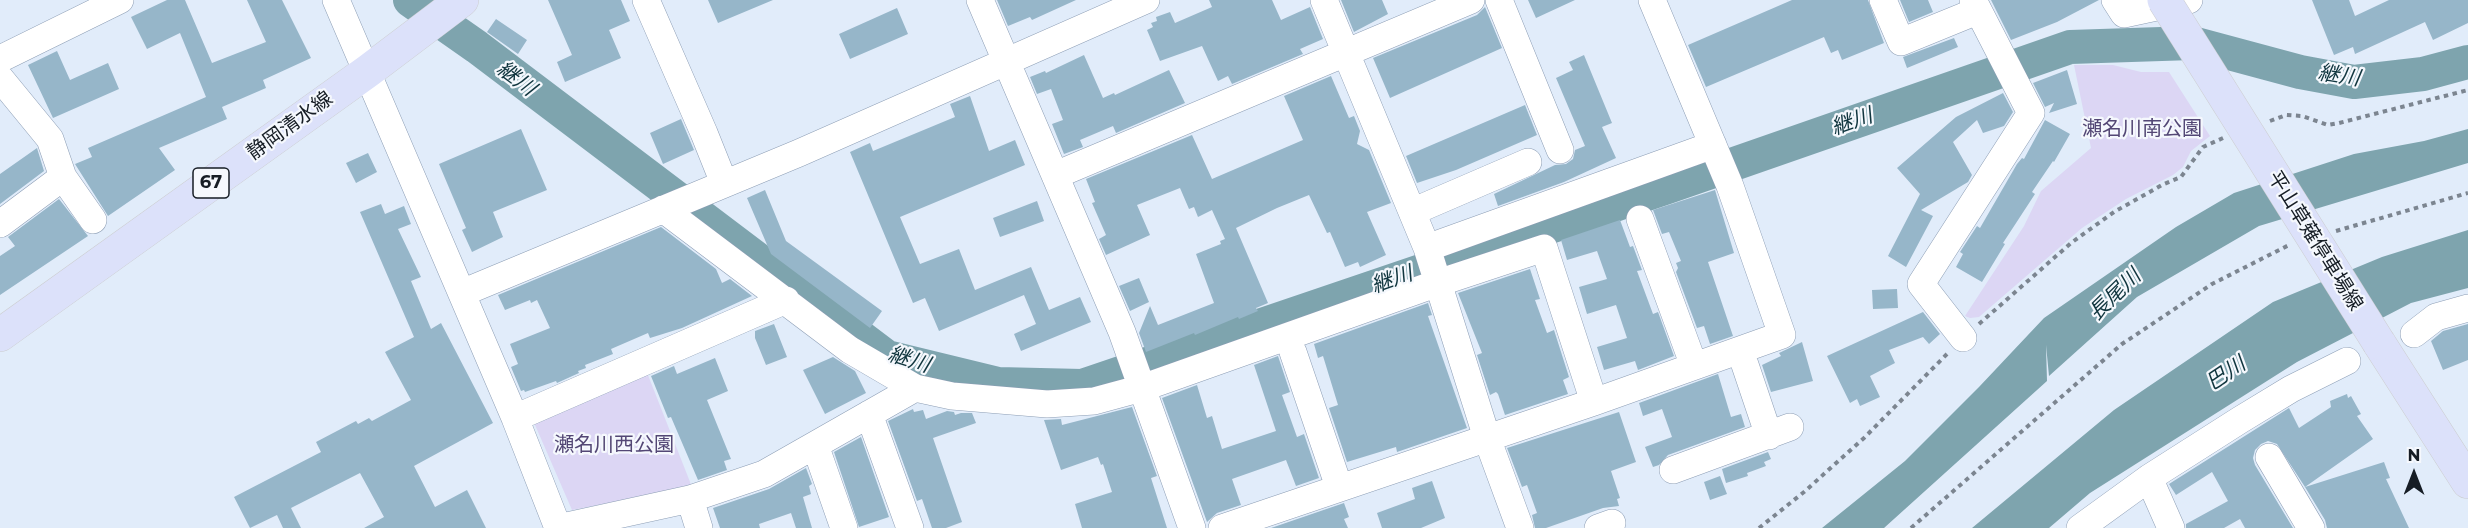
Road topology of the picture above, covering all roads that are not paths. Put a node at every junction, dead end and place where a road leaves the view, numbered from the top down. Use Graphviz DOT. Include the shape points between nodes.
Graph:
graph roads {
  1 [pos="120,0"];
  2 [pos="336,0"];
  3 [pos="646,0"];
  4 [pos="980,0"];
  5 [pos="1146,0"];
  6 [pos="1324,0"];
  7 [pos="1471,0"];
  8 [pos="1499,0"];
  9 [pos="1652,0"];
  10 [pos="1883,0"];
  11 [pos="2164,0"];
  12 [pos="2189,0"];
  13 [pos="457,3"];
  14 [pos="1975,5"];
  15 [pos="2120,7"];
  16 [pos="76,9"];
  17 [pos="1346,54"];
  18 [pos="0,59"];
  19 [pos="1007,61"];
  20 [pos="368,71"];
  21 [pos="0,78"];
  22 [pos="1713,145"];
  23 [pos="1560,150"];
  24 [pos="1528,162"];
  25 [pos="1056,176"];
  26 [pos="63,177"];
  27 [pos="724,183"];
  28 [pos="663,209"];
  29 [pos="1412,212"];
  30 [pos="1640,219"];
  31 [pos="93,220"];
  32 [pos="0,224"];
  33 [pos="1427,248"];
  34 [pos="1438,283"];
  35 [pos="462,293"];
  36 [pos="786,300"];
  37 [pos="2468,308"];
  38 [pos="2414,334"];
  39 [pos="0,335"];
  40 [pos="1963,338"];
  41 [pos="1740,350"];
  42 [pos="1293,352"];
  43 [pos="2347,361"];
  44 [pos="1694,366"];
  45 [pos="915,388"];
  46 [pos="1142,388"];
  47 [pos="1594,402"];
  48 [pos="869,414"];
  49 [pos="515,418"];
  50 [pos="1487,438"];
  51 [pos="815,445"];
  52 [pos="2269,457"];
  53 [pos="1673,470"];
  54 [pos="2149,478"];
  55 [pos="2468,482"];
  56 [pos="1340,487"];
  57 [pos="690,499"];
  58 [pos="558,528"];
  59 [pos="699,528"];
  60 [pos="844,528"];
  61 [pos="910,528"];
  62 [pos="1192,528"];
  63 [pos="1222,528"];
  64 [pos="1520,528"];
  65 [pos="2080,528"];
  66 [pos="2171,528"];
  67 [pos="2311,528"];
  1 -- 16 [label="street"];
  2 -- 20 [label="street"];
  3 -- 27 [label="street"];
  4 -- 19 [label="street"];
  5 -- 19 [label="street"];
  6 -- 17 [label="street"];
  7 -- 17 [label="street"];
  8 -- 23 [label="street"];
  9 -- 22 [label="street"];
  10 -- 14 [label="street" via="1901,42"];
  11 -- 55 [label="main road, 平山草薙停車場線, bridge"];
  12 -- 15 [label="street"];
  13 -- 20 [label="main road, 静岡清水線 / 67"];
  14 -- 40 [label="street" via="2031,113 1921,284"];
  16 -- 18 [label="street"];
  17 -- 25 [label="street"];
  17 -- 29 [label="street"];
  19 -- 25 [label="street"];
  19 -- 27 [label="street"];
  20 -- 35 [label="street"];
  20 -- 39 [label="main road, 静岡清水線 / 67"];
  21 -- 26 [label="street" via="50,139"];
  22 -- 33 [label="street"];
  22 -- 41 [label="street" via="1782,334"];
  24 -- 29 [label="street"];
  25 -- 46 [label="street"];
  26 -- 31 [label="street"];
  26 -- 32 [label="street"];
  27 -- 28 [label="street"];
  28 -- 35 [label="street"];
  28 -- 36 [label="street"];
  29 -- 33 [label="street"];
  30 -- 44 [label="street"];
  33 -- 34 [label="street"];
  34 -- 46 [label="street"];
  34 -- 47 [label="street" via="1544,248"];
  34 -- 50 [label="street"];
  35 -- 49 [label="street"];
  36 -- 45 [label="street" via="850,350"];
  36 -- 49 [label="street"];
  37 -- 38 [label="street" via="2436,317"];
  41 -- 44 [label="street"];
  41 -- 53 [label="street" via="1780,431"];
  42 -- 56 [label="street"];
  43 -- 54 [label="street" via="2283,394"];
  44 -- 47 [label="street"];
  45 -- 46 [label="street" via="952,396 1047,404 1094,401"];
  45 -- 48 [label="street"];
  46 -- 62 [label="street"];
  47 -- 50 [label="street"];
  48 -- 51 [label="street"];
  48 -- 61 [label="street"];
  49 -- 58 [label="street"];
  50 -- 56 [label="street"];
  50 -- 64 [label="street"];
  51 -- 57 [label="street" via="764,474"];
  51 -- 60 [label="street"];
  52 -- 67 [label="street"];
  54 -- 65 [label="street"];
  54 -- 66 [label="street"];
  56 -- 63 [label="street"];
  57 -- 58 [label="street"];
  57 -- 59 [label="street"];
}
